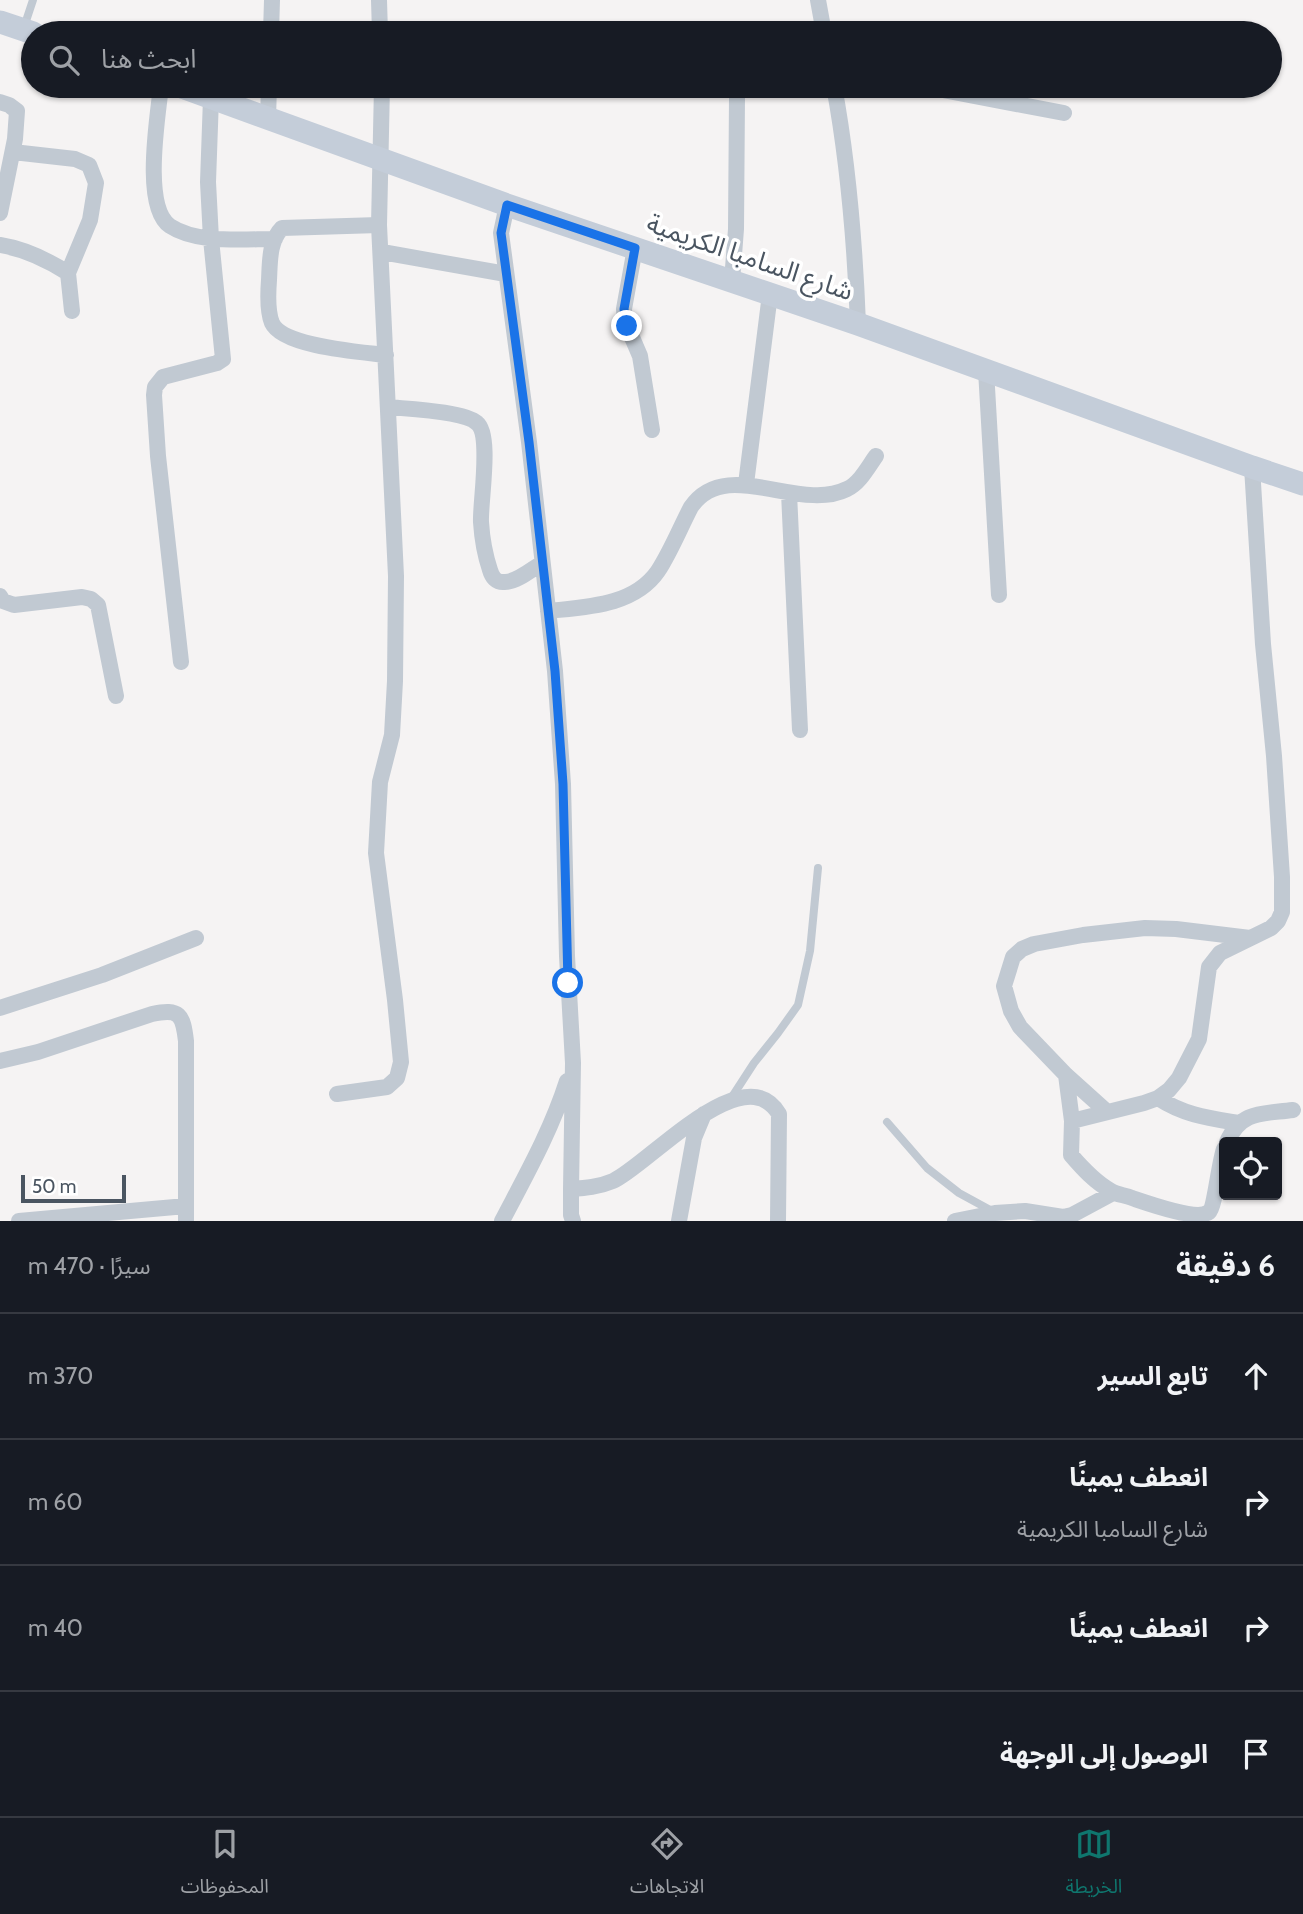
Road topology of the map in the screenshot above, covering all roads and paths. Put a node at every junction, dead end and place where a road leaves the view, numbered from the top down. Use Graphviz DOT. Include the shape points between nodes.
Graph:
graph roads {
  1 [pos="33,0"];
  2 [pos="272,0"];
  3 [pos="379,0"];
  4 [pos="818,0"];
  5 [pos="30,21"];
  6 [pos="271,21"];
  7 [pos="380,21"];
  8 [pos="822,21"];
  9 [pos="0,22"];
  10 [pos="21,30"];
  11 [pos="160,98"];
  12 [pos="211,98"];
  13 [pos="269,98"];
  14 [pos="382,98"];
  15 [pos="737,98"];
  16 [pos="839,98"];
  17 [pos="985,98"];
  18 [pos="0,102"];
  19 [pos="1064,113"];
  20 [pos="268,118"];
  21 [pos="13,152"];
  22 [pos="381,159"];
  23 [pos="507,205"];
  24 [pos="0,213"];
  25 [pos="379,225"];
  26 [pos="211,239"];
  27 [pos="275,239"];
  28 [pos="0,245"];
  29 [pos="635,248"];
  30 [pos="382,252"];
  31 [pos="68,273"];
  32 [pos="506,274"];
  33 [pos="732,281"];
  34 [pos="770,294"];
  35 [pos="72,311"];
  36 [pos="858,324"];
  37 [pos="386,355"];
  38 [pos="986,370"];
  39 [pos="388,407"];
  40 [pos="652,430"];
  41 [pos="876,456"];
  42 [pos="1252,467"];
  43 [pos="746,484"];
  44 [pos="1303,484"];
  45 [pos="789,494"];
  46 [pos="542,563"];
  47 [pos="999,595"];
  48 [pos="0,596"];
  49 [pos="548,611"];
  50 [pos="181,662"];
  51 [pos="116,696"];
  52 [pos="800,730"];
  53 [pos="818,868"];
  54 [pos="196,938"];
  55 [pos="1250,938"];
  56 [pos="0,1008"];
  57 [pos="0,1061"];
  58 [pos="573,1063"];
  59 [pos="1066,1075"];
  60 [pos="337,1094"];
  61 [pos="1158,1098"];
  62 [pos="728,1103"];
  63 [pos="1293,1110"];
  64 [pos="1106,1111"];
  65 [pos="704,1114"];
  66 [pos="1072,1121"];
  67 [pos="887,1122"];
  68 [pos="1238,1123"];
  69 [pos="1230,1137"];
  70 [pos="1219,1166"];
  71 [pos="571,1189"];
  72 [pos="1113,1193"];
  73 [pos="186,1213"];
  74 [pos="995,1213"];
  75 [pos="66,1219"];
  76 [pos="19,1221"];
  77 [pos="502,1221"];
  78 [pos="573,1221"];
  79 [pos="680,1221"];
  80 [pos="778,1221"];
  81 [pos="955,1221"];
  1 -- 5 [label="lane"];
  2 -- 6 [label="street"];
  3 -- 7 [label="street"];
  4 -- 8 [label="street"];
  9 -- 10 [label="main road"];
  11 -- 26 [label="street" via="154,151 157,207 168,225"];
  12 -- 20 [label="main road, شارع السامبا الكريمية"];
  12 -- 26 [label="street"];
  13 -- 20 [label="street"];
  14 -- 22 [label="street"];
  15 -- 33 [label="street"];
  16 -- 36 [label="street"];
  17 -- 19 [label="street"];
  18 -- 21 [label="street" via="17,111"];
  20 -- 22 [label="main road, شارع السامبا الكريمية"];
  21 -- 24 [label="street"];
  21 -- 31 [label="street" via="75,159 89,165 96,183 90,220"];
  22 -- 23 [label="main road, شارع السامبا الكريمية"];
  22 -- 25 [label="street"];
  23 -- 29 [label="main road, شارع السامبا الكريمية"];
  23 -- 32 [label="street" via="501,233"];
  25 -- 27 [label="street" via="286,226"];
  25 -- 30 [label="street"];
  26 -- 27 [label="street"];
  26 -- 50 [label="street" via="223,359 163,377 154,395"];
  27 -- 37 [label="street" via="268,293 273,326 287,337"];
  28 -- 31 [label="street" via="38,256"];
  29 -- 33 [label="main road, شارع السامبا الكريمية"];
  29 -- 40 [label="street" via="625,321 640,356"];
  30 -- 32 [label="street"];
  30 -- 37 [label="street"];
  31 -- 35 [label="street"];
  32 -- 46 [label="street"];
  33 -- 34 [label="main road, شارع السامبا الكريمية"];
  34 -- 36 [label="main road, شارع السامبا الكريمية"];
  34 -- 43 [label="street"];
  36 -- 38 [label="main road, شارع السامبا الكريمية"];
  37 -- 39 [label="street"];
  38 -- 42 [label="main road, شارع السامبا الكريمية"];
  38 -- 47 [label="street"];
  39 -- 46 [label="street" via="445,413 478,423 485,445 481,523 493,578 506,583"];
  39 -- 60 [label="street" via="396,576 395,705 380,782 376,853 401,1062 397,1078 387,1087"];
  41 -- 45 [label="street" via="858,482 847,489"];
  42 -- 44 [label="main road, شارع السامبا الكريمية"];
  42 -- 55 [label="street" via="1283,898 1278,921"];
  43 -- 45 [label="street"];
  43 -- 49 [label="street" via="705,491 698,497 658,571 631,595"];
  45 -- 52 [label="street"];
  46 -- 49 [label="street"];
  48 -- 51 [label="street" via="14,605 92,599 98,605"];
  49 -- 58 [label="street" via="563,784"];
  53 -- 62 [label="lane" via="810,951 798,1005"];
  54 -- 56 [label="street"];
  55 -- 59 [label="street" via="1145,928 1083,934 1022,949 1008,969 1006,997 1020,1027"];
  55 -- 61 [label="street" via="1220,953 1209,967 1199,1039 1179,1078"];
  57 -- 73 [label="street" via="152,1014 179,1014 186,1041"];
  58 -- 71 [label="street"];
  58 -- 77 [label="street" via="557,1114"];
  59 -- 64 [label="street"];
  59 -- 66 [label="street"];
  61 -- 64 [label="street"];
  61 -- 68 [label="street" via="1196,1115"];
  62 -- 65 [label="street"];
  62 -- 80 [label="street" via="760,1098 779,1114"];
  63 -- 68 [label="street" via="1252,1115"];
  64 -- 66 [label="street"];
  65 -- 71 [label="street" via="615,1180"];
  65 -- 79 [label="street" via="694,1138"];
  66 -- 72 [label="street" via="1071,1155"];
  67 -- 74 [label="lane" via="927,1168"];
  68 -- 69 [label="street"];
  70 -- 72 [label="street" via="1213,1206 1201,1217"];
  71 -- 78 [label="street"];
  72 -- 74 [label="street" via="1063,1217 1025,1211"];
  73 -- 75 [label="street" via="147,1208"];
  74 -- 81 [label="street"];
  75 -- 76 [label="street"];
}
